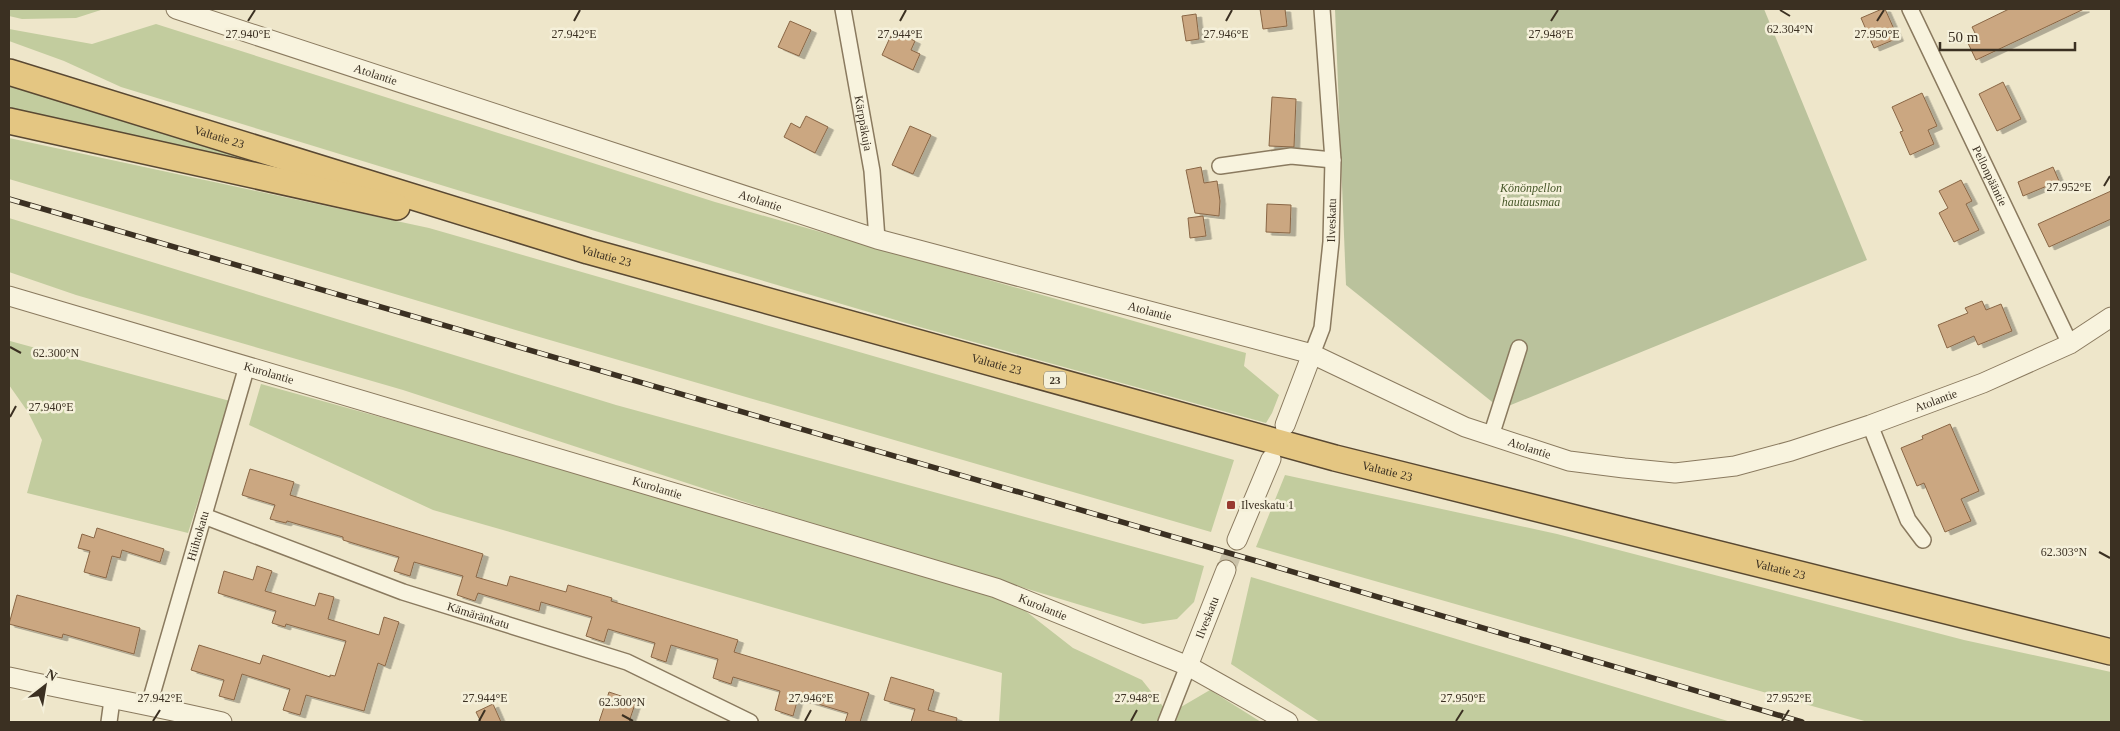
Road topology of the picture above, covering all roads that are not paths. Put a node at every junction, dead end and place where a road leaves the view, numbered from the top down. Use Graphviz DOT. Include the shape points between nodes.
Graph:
graph roads {
  1 [pos="176,9"];
  2 [pos="843,9"];
  3 [pos="1322,9"];
  4 [pos="1910,9"];
  5 [pos="205,14"];
  6 [pos="9,72"];
  7 [pos="9,121"];
  8 [pos="1333,160"];
  9 [pos="1220,166"];
  10 [pos="877,240"];
  11 [pos="588,251"];
  12 [pos="9,296"];
  13 [pos="2111,317"];
  14 [pos="2070,344"];
  15 [pos="1519,348"];
  16 [pos="1312,354"];
  17 [pos="248,366"];
  18 [pos="1285,425"];
  19 [pos="1870,425"];
  20 [pos="1491,436"];
  21 [pos="1271,459"];
  22 [pos="204,516"];
  23 [pos="1238,540"];
  24 [pos="1923,540"];
  25 [pos="1226,570"];
  26 [pos="2111,652"];
  27 [pos="1188,666"];
  28 [pos="9,677"];
  29 [pos="112,700"];
  30 [pos="149,705"];
  31 [pos="109,722"];
  32 [pos="222,722"];
  33 [pos="750,722"];
  34 [pos="1166,722"];
  35 [pos="1288,722"];
  1 -- 5 [label="street, Atolantie"];
  2 -- 10 [label="street, Kärppäkuja" via="872,171"];
  3 -- 8 [label="street, Ilveskatu"];
  4 -- 14 [label="street, Pellonpääntie"];
  5 -- 10 [label="street, Atolantie"];
  6 -- 11 [label="highway, Valtatie 23 / 23"];
  7 -- 11 [label="highway"];
  8 -- 9 [label="street" via="1291,156"];
  8 -- 16 [label="street, Ilveskatu" via="1331,242 1322,328"];
  10 -- 16 [label="street, Atolantie"];
  11 -- 26 [label="highway, Valtatie 23 / 23" via="1335,458"];
  12 -- 17 [label="street, Kurolantie"];
  13 -- 14 [label="street, Atolantie"];
  14 -- 19 [label="street, Atolantie" via="1984,383"];
  15 -- 20 [label="street"];
  16 -- 18 [label="street, Ilveskatu"];
  16 -- 20 [label="street, Atolantie" via="1464,427"];
  17 -- 22 [label="street, Hiihtokatu"];
  17 -- 27 [label="street, Kurolantie" via="996,588"];
  19 -- 20 [label="street, Atolantie" via="1735,466 1675,473 1569,461"];
  19 -- 24 [label="street" via="1908,520"];
  21 -- 23 [label="street"];
  22 -- 30 [label="street, Hiihtokatu"];
  22 -- 33 [label="street, Kämäränkatu" via="403,592 627,662"];
  25 -- 27 [label="street, Ilveskatu"];
  27 -- 34 [label="street"];
  27 -- 35 [label="street, Kurolantie"];
  28 -- 29 [label="street"];
  29 -- 30 [label="street"];
  29 -- 31 [label="street"];
  30 -- 32 [label="street"];
}
